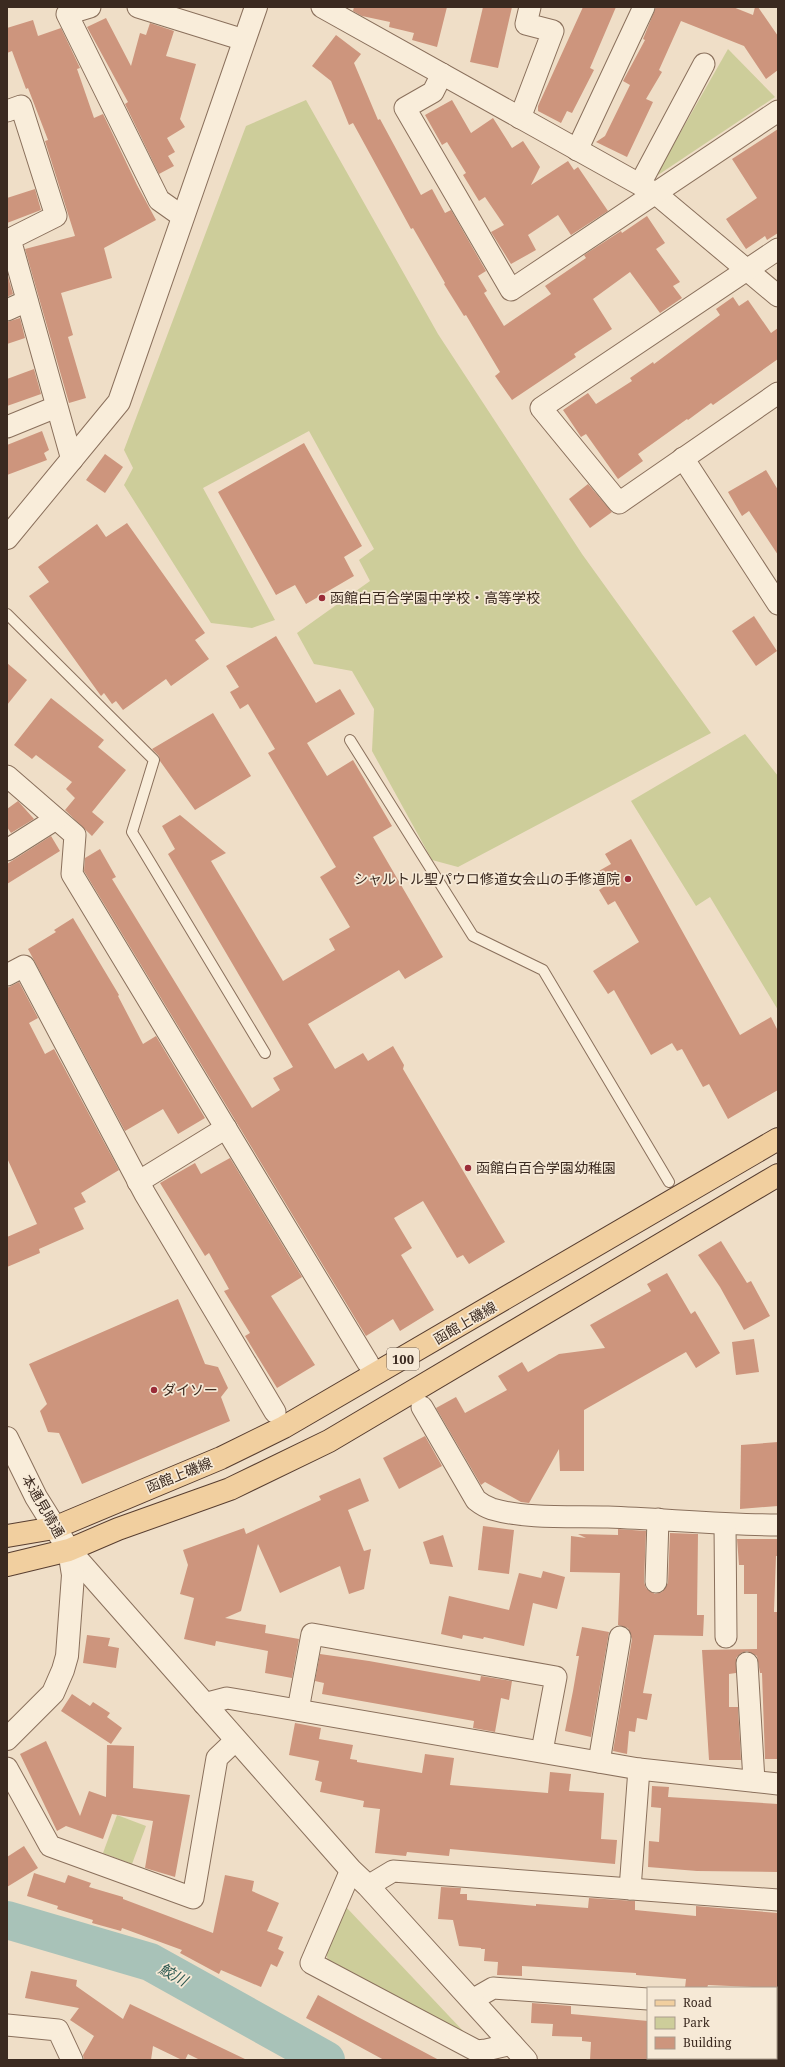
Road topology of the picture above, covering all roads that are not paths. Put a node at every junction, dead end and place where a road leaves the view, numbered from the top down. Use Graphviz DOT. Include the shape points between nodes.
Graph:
graph roads {
  1 [pos="90,7"];
  2 [pos="138,7"];
  3 [pos="256,7"];
  4 [pos="322,7"];
  5 [pos="530,7"];
  6 [pos="644,7"];
  7 [pos="354,15"];
  8 [pos="244,40"];
  9 [pos="704,64"];
  10 [pos="442,74"];
  11 [pos="778,110"];
  12 [pos="7,111"];
  13 [pos="520,118"];
  14 [pos="577,150"];
  15 [pos="648,189"];
  16 [pos="183,217"];
  17 [pos="778,249"];
  18 [pos="748,269"];
  19 [pos="778,296"];
  20 [pos="27,301"];
  21 [pos="7,310"];
  22 [pos="778,393"];
  23 [pos="56,407"];
  24 [pos="7,427"];
  25 [pos="683,458"];
  26 [pos="72,460"];
  27 [pos="7,538"];
  28 [pos="778,604"];
  29 [pos="7,614"];
  30 [pos="350,740"];
  31 [pos="7,776"];
  32 [pos="56,819"];
  33 [pos="7,850"];
  34 [pos="7,975"];
  35 [pos="265,1053"];
  36 [pos="226,1128"];
  37 [pos="778,1139"];
  38 [pos="778,1175"];
  39 [pos="138,1182"];
  40 [pos="669,1182"];
  41 [pos="368,1363"];
  42 [pos="422,1407"];
  43 [pos="275,1412"];
  44 [pos="7,1438"];
  45 [pos="658,1519"];
  46 [pos="726,1525"];
  47 [pos="778,1525"];
  48 [pos="54,1528"];
  49 [pos="7,1536"];
  50 [pos="69,1550"];
  51 [pos="7,1565"];
  52 [pos="656,1582"];
  53 [pos="620,1637"];
  54 [pos="726,1637"];
  55 [pos="747,1663"];
  56 [pos="204,1704"];
  57 [pos="298,1710"];
  58 [pos="7,1740"];
  59 [pos="236,1740"];
  60 [pos="542,1751"];
  61 [pos="598,1762"];
  62 [pos="7,1768"];
  63 [pos="639,1769"];
  64 [pos="754,1781"];
  65 [pos="778,1784"];
  66 [pos="351,1870"];
  67 [pos="368,1886"];
  68 [pos="630,1889"];
  69 [pos="778,1900"];
  70 [pos="647,1999"];
  71 [pos="472,2000"];
  72 [pos="7,2026"];
  73 [pos="519,2052"];
  74 [pos="72,2060"];
  1 -- 16 [label="street" via="67,14 159,200"];
  2 -- 8 [label="street"];
  3 -- 8 [label="street"];
  4 -- 7 [label="street"];
  5 -- 13 [label="street" via="526,24 553,31"];
  6 -- 14 [label="street"];
  7 -- 10 [label="street"];
  8 -- 16 [label="street"];
  9 -- 15 [label="street"];
  10 -- 13 [label="street"];
  10 -- 15 [label="street" via="433,92 405,108 511,290"];
  11 -- 15 [label="street"];
  12 -- 20 [label="street" via="21,106 56,216 10,238"];
  13 -- 14 [label="street"];
  14 -- 15 [label="street"];
  15 -- 18 [label="street"];
  16 -- 26 [label="street" via="119,402"];
  17 -- 18 [label="street"];
  18 -- 19 [label="street"];
  18 -- 25 [label="street" via="541,408 619,504"];
  20 -- 21 [label="street"];
  20 -- 23 [label="street"];
  22 -- 25 [label="street"];
  23 -- 24 [label="street"];
  23 -- 26 [label="street"];
  25 -- 28 [label="street"];
  26 -- 27 [label="street"];
  29 -- 35 [label="lane" via="154,760 132,832"];
  30 -- 40 [label="lane" via="473,936 543,970"];
  31 -- 32 [label="street"];
  32 -- 33 [label="street"];
  32 -- 36 [label="street" via="76,835 72,874"];
  34 -- 39 [label="street" via="24,966"];
  36 -- 39 [label="street"];
  36 -- 41 [label="street"];
  37 -- 48 [label="main road, 函館上磯線 / 100" via="284,1427 220,1458"];
  38 -- 50 [label="main road, 函館上磯線 / 100" via="330,1441 230,1489 118,1529"];
  39 -- 43 [label="street"];
  42 -- 45 [label="street" via="476,1500 482,1505 525,1514"];
  44 -- 48 [label="street, 本通見晴通"];
  45 -- 46 [label="street"];
  45 -- 52 [label="street"];
  46 -- 47 [label="street"];
  46 -- 54 [label="street"];
  48 -- 49 [label="main road, 函館上磯線 / 100"];
  48 -- 50 [label="street, 本通見晴通"];
  50 -- 51 [label="main road, 函館上磯線 / 100"];
  50 -- 56 [label="street, 本通見晴通"];
  50 -- 58 [label="street" via="73,1575 67,1656 63,1670 53,1693"];
  53 -- 61 [label="street"];
  55 -- 64 [label="street"];
  56 -- 57 [label="street" via="227,1698"];
  56 -- 59 [label="street, 本通見晴通"];
  57 -- 60 [label="street"];
  57 -- 60 [label="street" via="312,1634 320,1635 556,1677"];
  59 -- 62 [label="street" via="217,1758 193,1898 50,1846"];
  59 -- 66 [label="street, 本通見晴通"];
  60 -- 61 [label="street"];
  61 -- 63 [label="street"];
  63 -- 64 [label="street"];
  63 -- 68 [label="street"];
  64 -- 65 [label="street"];
  66 -- 67 [label="street, 本通見晴通"];
  66 -- 73 [label="street" via="311,1963 476,2051"];
  67 -- 68 [label="street" via="393,1871"];
  67 -- 71 [label="street, 本通見晴通"];
  68 -- 69 [label="street"];
  70 -- 71 [label="street" via="493,1988"];
  71 -- 73 [label="street, 本通見晴通"];
  72 -- 74 [label="street" via="58,2030"];
}
